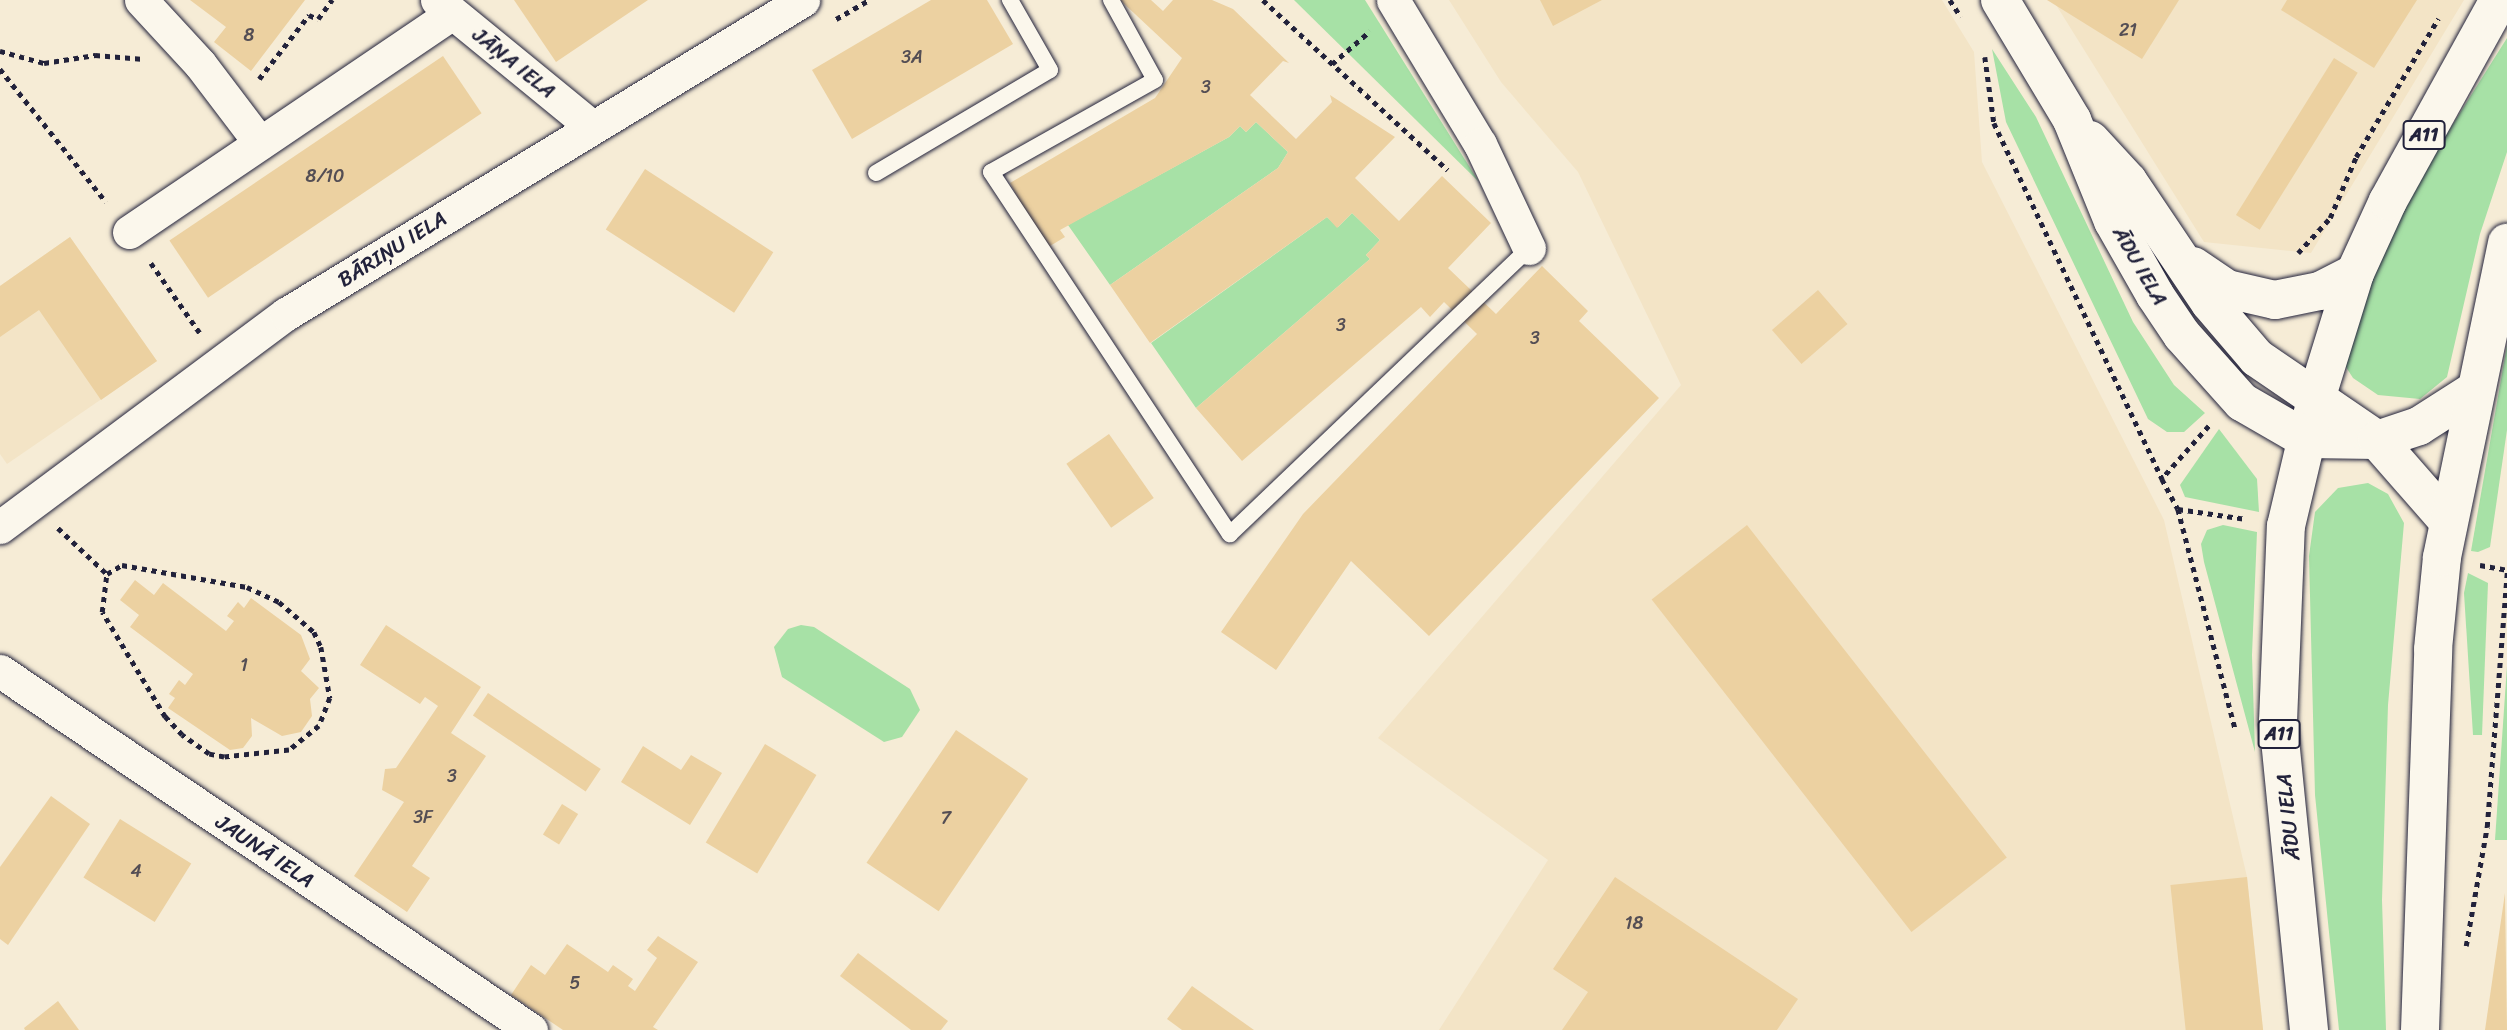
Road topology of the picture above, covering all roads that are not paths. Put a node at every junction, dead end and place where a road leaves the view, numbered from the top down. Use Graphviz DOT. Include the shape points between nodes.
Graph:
graph roads {
  1 [pos="141,0"];
  2 [pos="803,0"];
  3 [pos="1010,0"];
  4 [pos="1111,0"];
  5 [pos="2000,0"];
  6 [pos="2499,0"];
  7 [pos="1395,4"];
  8 [pos="444,6"];
  9 [pos="2072,120"];
  10 [pos="591,126"];
  11 [pos="260,143"];
  12 [pos="876,173"];
  13 [pos="129,232"];
  14 [pos="2507,243"];
  15 [pos="2172,244"];
  16 [pos="1529,248"];
  17 [pos="2355,273"];
  18 [pos="2473,391"];
  19 [pos="2316,399"];
  20 [pos="2306,439"];
  21 [pos="2377,440"];
  22 [pos="2447,520"];
  23 [pos="0,527"];
  24 [pos="0,671"];
  25 [pos="531,1030"];
  26 [pos="2309,1030"];
  27 [pos="2420,1030"];
  1 -- 11 [label="street" via="200,64"];
  2 -- 10 [label="street, BĀRIŅU IELA"];
  3 -- 12 [label="lane" via="1050,70"];
  4 -- 16 [label="lane" via="1155,80 991,172 1230,534"];
  5 -- 9 [label="main road, ĀDU IELA"];
  6 -- 17 [label="main road, A11" via="2388,201"];
  7 -- 16 [label="street" via="1480,144"];
  8 -- 10 [label="street, JĀŅA IELA"];
  8 -- 11 [label="street"];
  9 -- 15 [label="main road, ĀDU IELA" via="2128,181"];
  9 -- 20 [label="main road, ĀDU IELA" via="2113,221 2182,335 2242,402"];
  10 -- 23 [label="street, BĀRIŅU IELA" via="286,314"];
  11 -- 13 [label="street"];
  14 -- 18 [label="main road"];
  15 -- 17 [label="main road" via="2199,272 2227,289 2275,300 2320,290"];
  15 -- 19 [label="main road, ĀDU IELA" via="2257,358"];
  17 -- 19 [label="main road, ĀDU IELA / A11"];
  18 -- 21 [label="main road, ĀDU IELA" via="2419,426"];
  18 -- 22 [label="main road"];
  19 -- 20 [label="main road, ĀDU IELA / A11"];
  19 -- 21 [label="main road, ĀDU IELA"];
  20 -- 21 [label="main road, ĀDU IELA"];
  20 -- 26 [label="main road, ĀDU IELA / A11" via="2286,526 2278,722"];
  21 -- 22 [label="main road, ĀDU IELA"];
  22 -- 27 [label="main road" via="2433,649"];
  24 -- 25 [label="street, JAUNĀ IELA"];
}
